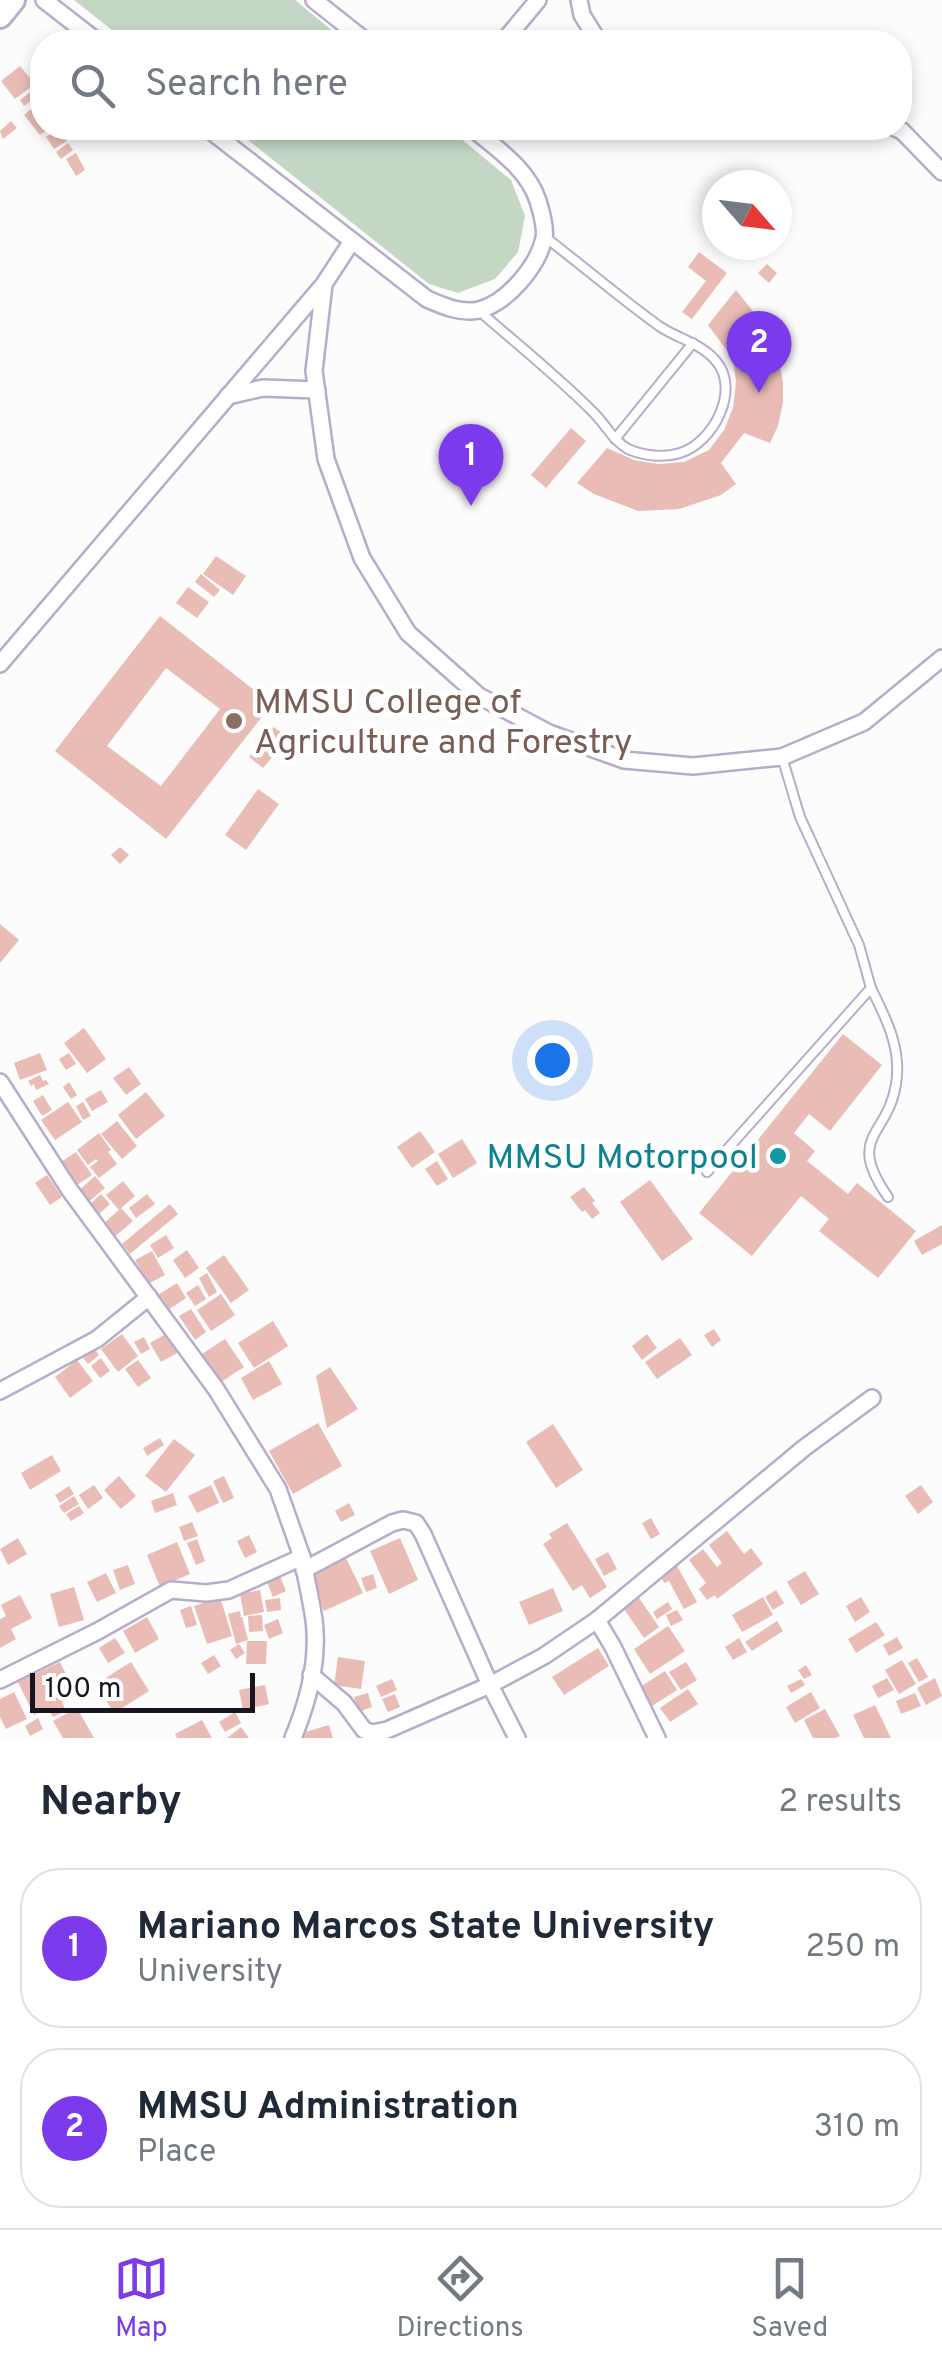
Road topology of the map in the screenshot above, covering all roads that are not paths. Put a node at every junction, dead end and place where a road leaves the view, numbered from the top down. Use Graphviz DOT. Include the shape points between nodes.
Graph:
graph roads {
  1 [pos="12,0"];
  2 [pos="44,0"];
  3 [pos="314,0"];
  4 [pos="538,0"];
  5 [pos="579,0"];
  6 [pos="0,16"];
  7 [pos="83,30"];
  8 [pos="352,30"];
  9 [pos="513,30"];
  10 [pos="591,30"];
  11 [pos="222,140"];
  12 [pos="487,140"];
  13 [pos="911,140"];
  14 [pos="942,172"];
  15 [pos="544,236"];
  16 [pos="352,241"];
  17 [pos="324,284"];
  18 [pos="478,310"];
  19 [pos="694,343"];
  20 [pos="316,390"];
  21 [pos="228,396"];
  22 [pos="615,439"];
  23 [pos="940,663"];
  24 [pos="0,664"];
  25 [pos="782,757"];
  26 [pos="872,988"];
  27 [pos="0,1082"];
  28 [pos="707,1172"];
  29 [pos="888,1197"];
  30 [pos="148,1298"];
  31 [pos="0,1391"];
  32 [pos="872,1398"];
  33 [pos="303,1564"];
  34 [pos="596,1620"];
  35 [pos="311,1675"];
  36 [pos="0,1680"];
  37 [pos="490,1685"];
  38 [pos="293,1738"];
  39 [pos="518,1738"];
  40 [pos="657,1738"];
  1 -- 6 [label="main road"];
  2 -- 7 [label="street"];
  3 -- 8 [label="street"];
  4 -- 9 [label="street"];
  5 -- 10 [label="street"];
  11 -- 16 [label="street"];
  12 -- 15 [label="street" via="517,165 538,198"];
  13 -- 14 [label="street"];
  15 -- 18 [label="street" via="521,282"];
  15 -- 19 [label="lane" via="662,328"];
  16 -- 17 [label="street"];
  16 -- 18 [label="street" via="427,299 452,310"];
  17 -- 20 [label="street"];
  17 -- 21 [label="street"];
  18 -- 22 [label="lane" via="595,413"];
  19 -- 22 [label="lane"];
  19 -- 22 [label="lane" via="720,364 726,386 709,433 682,453 649,456"];
  20 -- 21 [label="street" via="264,388"];
  20 -- 25 [label="street" via="326,459 362,558 408,633 479,696 549,733 624,760 693,766"];
  21 -- 24 [label="street"];
  23 -- 25 [label="street" via="864,722"];
  25 -- 26 [label="lane"];
  26 -- 28 [label="lane"];
  26 -- 29 [label="lane" via="892,1032 896,1060 889,1107 868,1148 874,1177"];
  27 -- 30 [label="street"];
  30 -- 31 [label="street" via="97,1339"];
  30 -- 33 [label="street" via="216,1389 278,1489"];
  32 -- 34 [label="street"];
  33 -- 35 [label="street" via="314,1624"];
  33 -- 36 [label="street" via="229,1590 171,1590"];
  33 -- 37 [label="street" via="402,1520 416,1524"];
  34 -- 37 [label="street"];
  34 -- 40 [label="street"];
  35 -- 37 [label="street" via="372,1733"];
  35 -- 38 [label="street"];
  37 -- 39 [label="street"];
}
